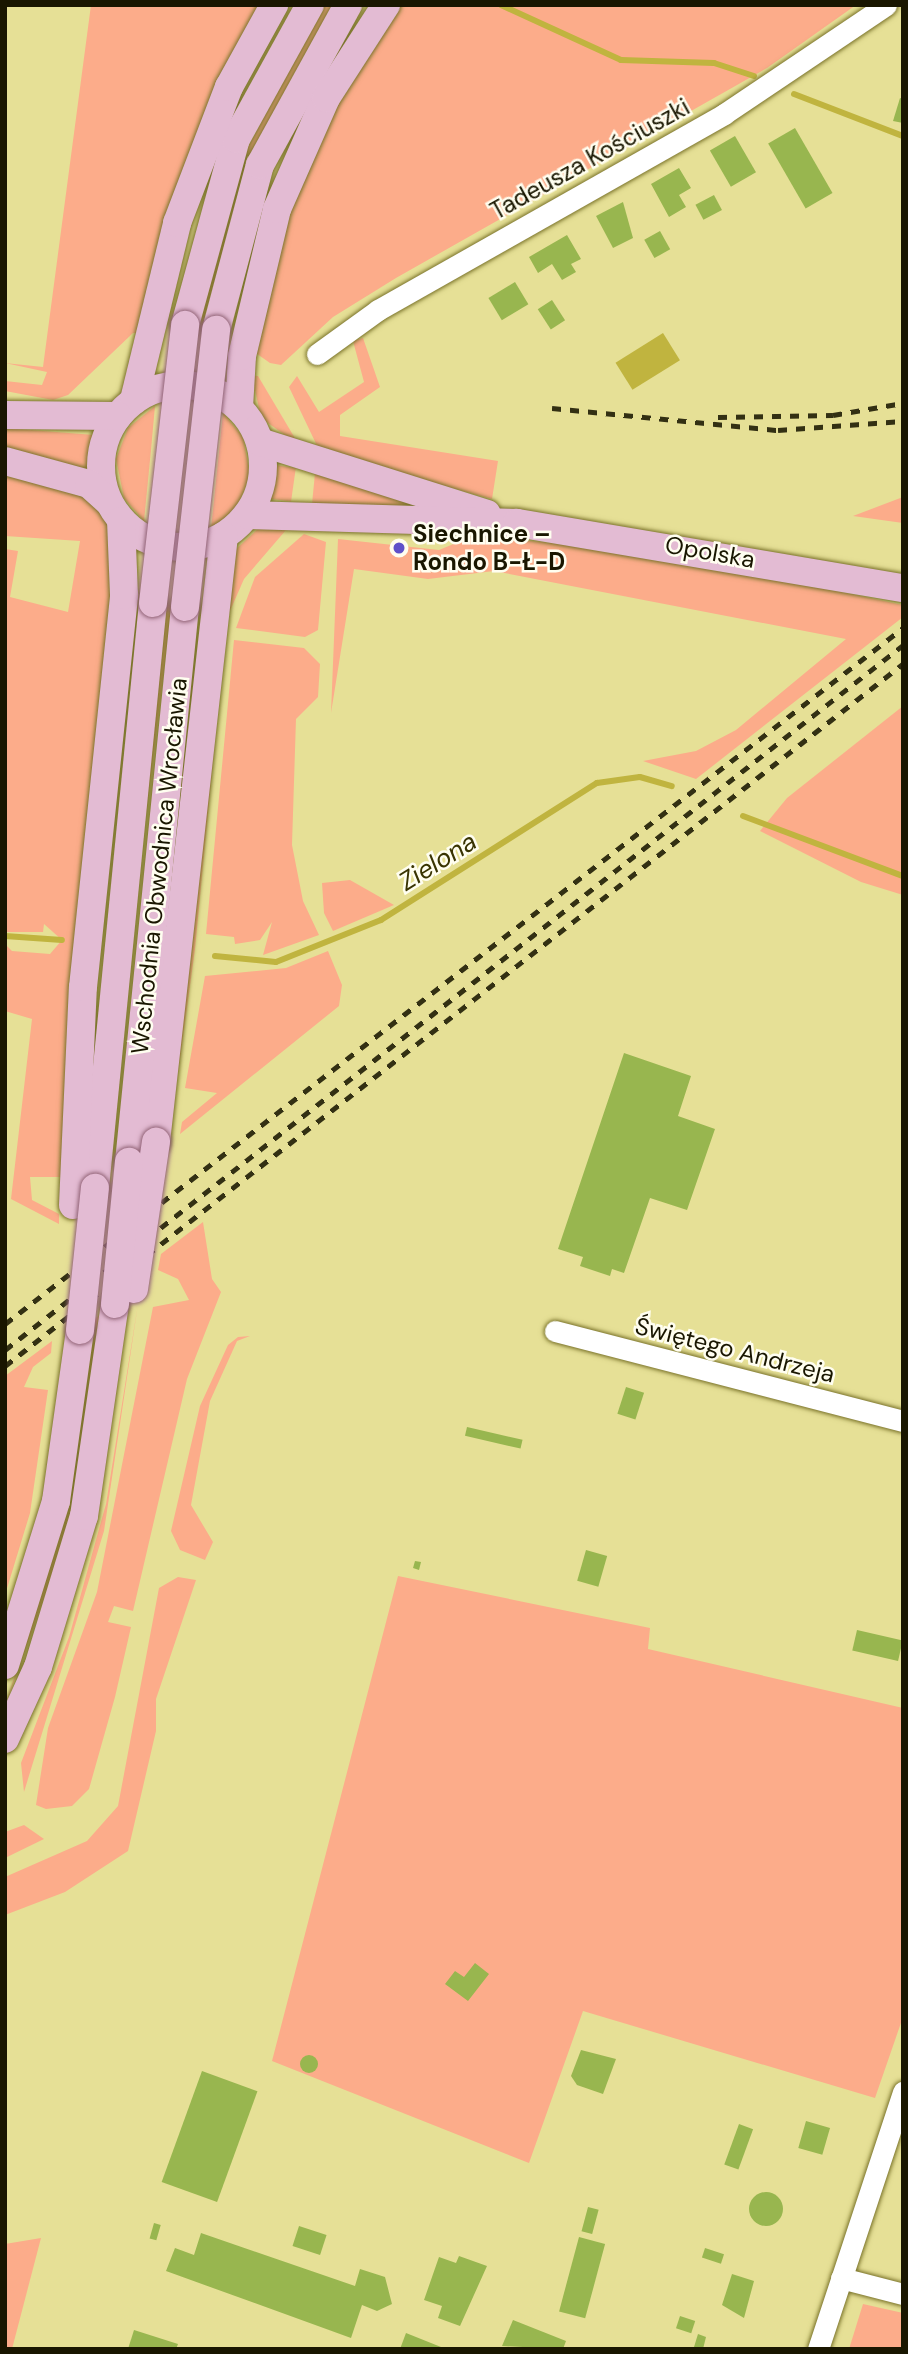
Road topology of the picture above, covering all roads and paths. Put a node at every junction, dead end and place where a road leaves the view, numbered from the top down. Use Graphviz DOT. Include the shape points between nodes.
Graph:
graph roads {
  1 [pos="274,5"];
  2 [pos="310,5"];
  3 [pos="348,5"];
  4 [pos="386,5"];
  5 [pos="886,5"];
  6 [pos="317,354"];
  7 [pos="126,408"];
  8 [pos="239,408"];
  9 [pos="5,415"];
  10 [pos="260,442"];
  11 [pos="5,461"];
  12 [pos="114,511"];
  13 [pos="248,515"];
  14 [pos="516,523"];
  15 [pos="224,536"];
  16 [pos="903,588"];
  17 [pos="84,1196"];
  18 [pos="125,1296"];
  19 [pos="555,1331"];
  20 [pos="903,1421"];
  21 [pos="5,1665"];
  22 [pos="5,1739"];
  23 [pos="903,2092"];
  24 [pos="841,2278"];
  25 [pos="903,2294"];
  26 [pos="818,2349"];
  1 -- 7 [label="main road" via="229,88 189,187"];
  2 -- 17 [label="main road, Wschodnia Obwodnica Wrocławia, bridge" via="236,139 185,325"];
  3 -- 18 [label="main road, Wschodnia Obwodnica Wrocławia, bridge" via="260,165 216,330 129,1162"];
  4 -- 8 [label="main road" via="326,98 281,198 242,356"];
  5 -- 6 [label="street, Tadeusza Kościuszki" via="744,101 378,310"];
  7 -- 8 [label="main road" via="187,385"];
  7 -- 9 [label="main road"];
  7 -- 12 [label="main road" via="103,442 100,472"];
  8 -- 10 [label="main road"];
  10 -- 13 [label="main road" via="260,492"];
  10 -- 14 [label="main road, Opolska"];
  11 -- 12 [label="main road" via="89,484"];
  12 -- 15 [label="main road" via="170,548"];
  12 -- 17 [label="main road" via="124,594 83,987"];
  13 -- 14 [label="main road, Opolska"];
  13 -- 15 [label="main road"];
  14 -- 16 [label="main road, Opolska"];
  15 -- 18 [label="main road, bridge" via="156,1142"];
  17 -- 21 [label="main road, bridge" via="85,1287 55,1501"];
  18 -- 22 [label="main road" via="70,1571"];
  19 -- 20 [label="street, Świętego Andrzeja"];
  23 -- 24 [label="street"];
  24 -- 25 [label="street"];
  24 -- 26 [label="street"];
}
